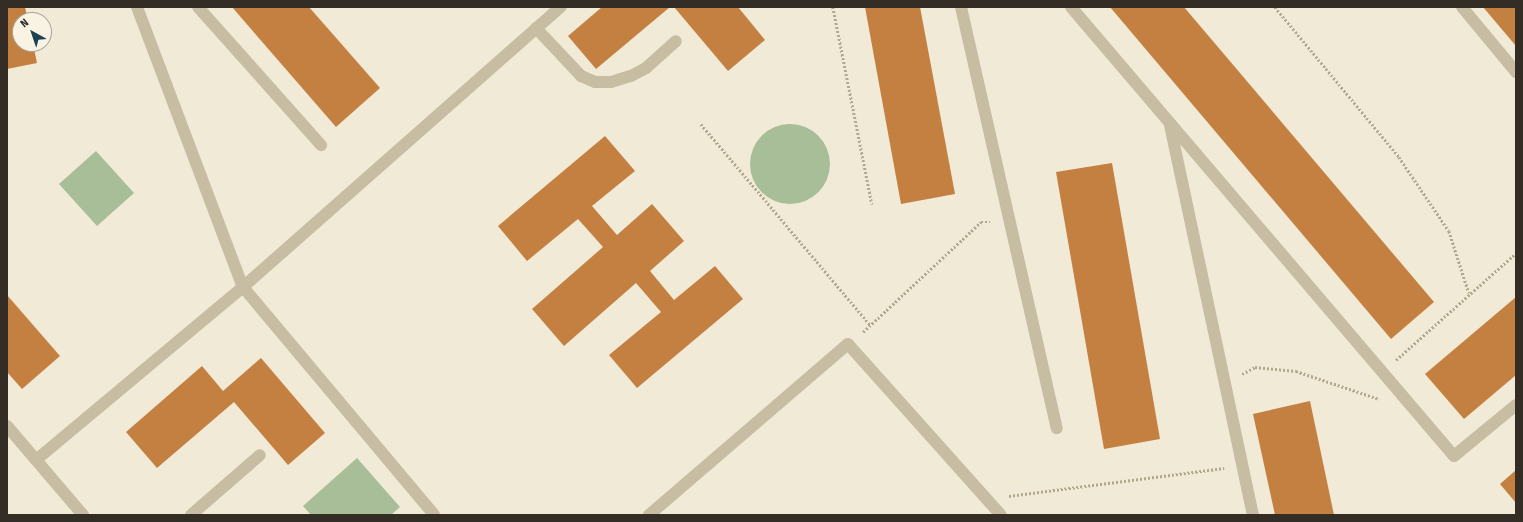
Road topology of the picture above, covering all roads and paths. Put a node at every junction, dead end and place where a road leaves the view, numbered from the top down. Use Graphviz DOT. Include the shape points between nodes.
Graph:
graph roads {
  1 [pos="137,7"];
  2 [pos="198,7"];
  3 [pos="561,7"];
  4 [pos="833,7"];
  5 [pos="961,7"];
  6 [pos="1071,7"];
  7 [pos="1275,7"];
  8 [pos="1462,7"];
  9 [pos="536,28"];
  10 [pos="676,41"];
  11 [pos="1516,72"];
  12 [pos="1169,123"];
  13 [pos="701,124"];
  14 [pos="321,144"];
  15 [pos="872,204"];
  16 [pos="1009,222"];
  17 [pos="1516,253"];
  18 [pos="243,287"];
  19 [pos="1469,293"];
  20 [pos="870,326"];
  21 [pos="848,344"];
  22 [pos="1382,372"];
  23 [pos="1225,382"];
  24 [pos="1386,401"];
  25 [pos="1516,404"];
  26 [pos="7,426"];
  27 [pos="1058,428"];
  28 [pos="260,455"];
  29 [pos="36,460"];
  30 [pos="1243,466"];
  31 [pos="987,500"];
  32 [pos="83,515"];
  33 [pos="190,515"];
  34 [pos="434,515"];
  35 [pos="649,515"];
  36 [pos="1001,515"];
  37 [pos="1253,515"];
  1 -- 18 [label="lane"];
  2 -- 14 [label="lane"];
  3 -- 9 [label="lane"];
  4 -- 15 [label="path"];
  5 -- 16 [label="lane"];
  6 -- 12 [label="lane"];
  7 -- 19 [label="path" via="1400,157 1449,231"];
  8 -- 11 [label="lane"];
  9 -- 10 [label="lane" via="581,76 596,82 611,82 631,76 646,68"];
  9 -- 18 [label="lane"];
  12 -- 22 [label="lane"];
  12 -- 23 [label="lane"];
  13 -- 20 [label="path"];
  16 -- 20 [label="path" via="981,222"];
  16 -- 27 [label="lane"];
  17 -- 19 [label="path"];
  18 -- 29 [label="lane"];
  18 -- 34 [label="lane"];
  19 -- 22 [label="path"];
  20 -- 21 [label="path"];
  21 -- 31 [label="lane"];
  21 -- 35 [label="lane"];
  22 -- 25 [label="lane" via="1454,456"];
  23 -- 24 [label="path" via="1255,367 1296,371"];
  23 -- 30 [label="lane"];
  26 -- 29 [label="lane"];
  28 -- 33 [label="lane"];
  29 -- 32 [label="lane"];
  30 -- 31 [label="path"];
  30 -- 37 [label="lane"];
  31 -- 36 [label="lane"];
}
